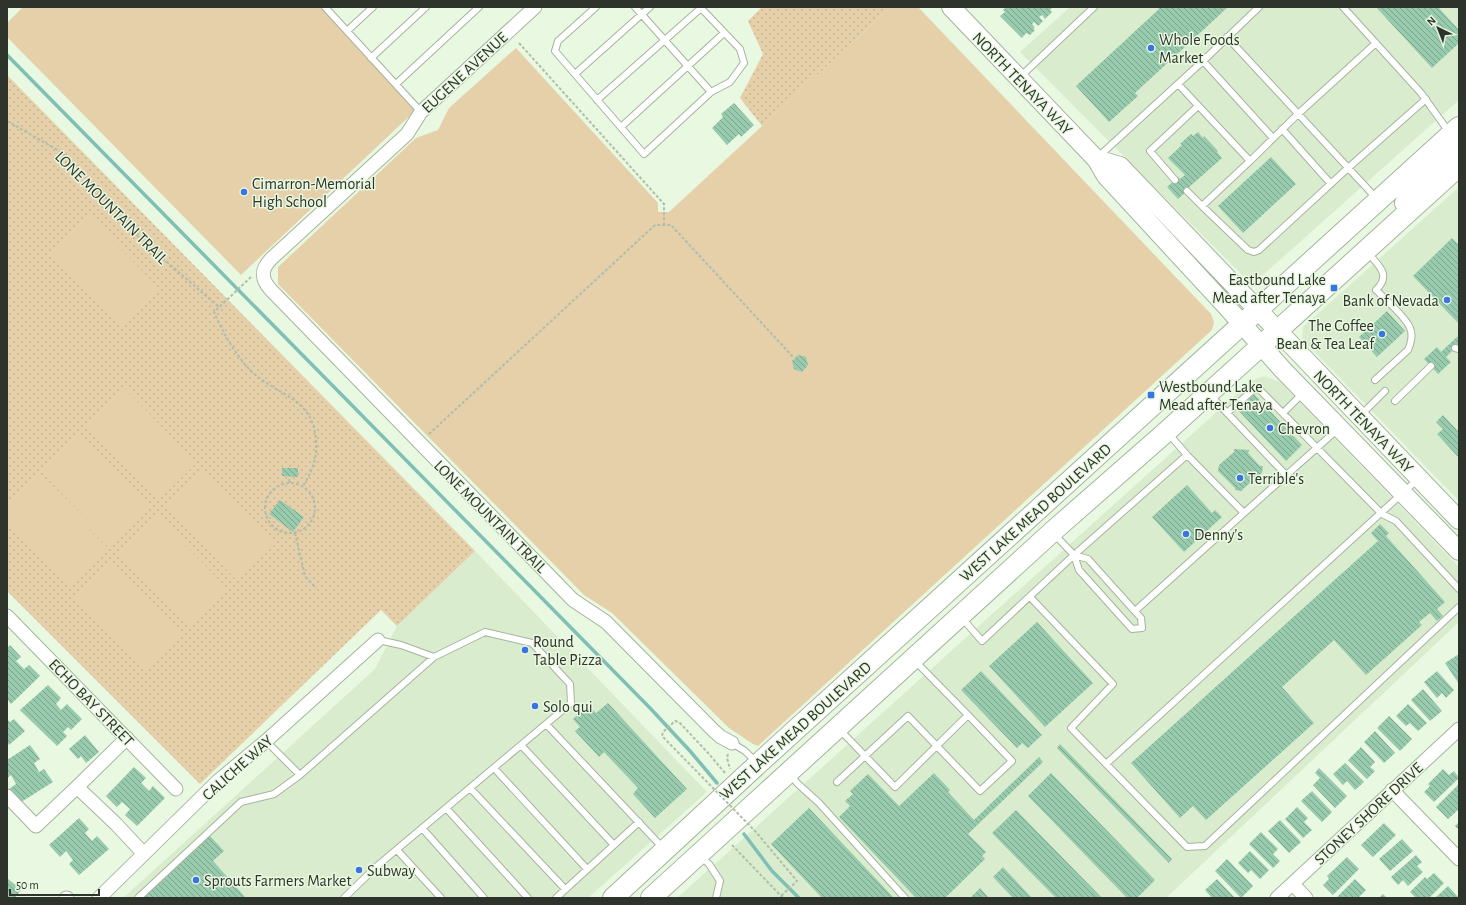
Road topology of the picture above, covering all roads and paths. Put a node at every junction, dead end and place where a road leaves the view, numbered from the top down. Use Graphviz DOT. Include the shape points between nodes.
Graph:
graph roads {
  1 [pos="325,7"];
  2 [pos="373,7"];
  3 [pos="426,7"];
  4 [pos="479,7"];
  5 [pos="535,7"];
  6 [pos="596,7"];
  7 [pos="635,7"];
  8 [pos="650,7"];
  9 [pos="951,7"];
  10 [pos="1094,7"];
  11 [pos="1259,7"];
  12 [pos="1343,7"];
  13 [pos="701,8"];
  14 [pos="641,14"];
  15 [pos="347,31"];
  16 [pos="724,32"];
  17 [pos="1227,37"];
  18 [pos="665,41"];
  19 [pos="519,43"];
  20 [pos="1376,44"];
  21 [pos="371,58"];
  22 [pos="1203,61"];
  23 [pos="688,66"];
  24 [pos="574,74"];
  25 [pos="1019,79"];
  26 [pos="396,84"];
  27 [pos="1178,84"];
  28 [pos="712,92"];
  29 [pos="1426,99"];
  30 [pos="598,100"];
  31 [pos="1198,106"];
  32 [pos="421,112"];
  33 [pos="1298,114"];
  34 [pos="7,121"];
  35 [pos="621,127"];
  36 [pos="1282,129"];
  37 [pos="1455,130"];
  38 [pos="1273,138"];
  39 [pos="1096,159"];
  40 [pos="1250,161"];
  41 [pos="1459,166"];
  42 [pos="1348,168"];
  43 [pos="1175,180"];
  44 [pos="1331,184"];
  45 [pos="1187,192"];
  46 [pos="1378,200"];
  47 [pos="1202,206"];
  48 [pos="664,225"];
  49 [pos="1381,236"];
  50 [pos="1365,250"];
  51 [pos="264,275"];
  52 [pos="246,280"];
  53 [pos="219,307"];
  54 [pos="1257,309"];
  55 [pos="1242,323"];
  56 [pos="1278,331"];
  57 [pos="1262,346"];
  58 [pos="794,358"];
  59 [pos="1431,366"];
  60 [pos="1375,380"];
  61 [pos="1385,391"];
  62 [pos="1305,392"];
  63 [pos="1209,394"];
  64 [pos="1395,401"];
  65 [pos="1282,412"];
  66 [pos="1227,413"];
  67 [pos="1359,416"];
  68 [pos="1339,428"];
  69 [pos="1166,432"];
  70 [pos="427,436"];
  71 [pos="1316,448"];
  72 [pos="1187,454"];
  73 [pos="1286,475"];
  74 [pos="290,476"];
  75 [pos="1419,478"];
  76 [pos="289,482"];
  77 [pos="303,486"];
  78 [pos="1403,493"];
  79 [pos="1034,513"];
  80 [pos="1244,513"];
  81 [pos="1382,514"];
  82 [pos="1426,517"];
  83 [pos="1459,520"];
  84 [pos="1052,532"];
  85 [pos="295,533"];
  86 [pos="1459,540"];
  87 [pos="1459,551"];
  88 [pos="1074,555"];
  89 [pos="316,588"];
  90 [pos="1459,589"];
  91 [pos="1030,597"];
  92 [pos="1459,606"];
  93 [pos="1135,611"];
  94 [pos="7,616"];
  95 [pos="960,616"];
  96 [pos="378,640"];
  97 [pos="434,657"];
  98 [pos="913,659"];
  99 [pos="860,671"];
  100 [pos="968,715"];
  101 [pos="546,724"];
  102 [pos="838,728"];
  103 [pos="1459,728"];
  104 [pos="127,738"];
  105 [pos="266,741"];
  106 [pos="521,745"];
  107 [pos="937,746"];
  108 [pos="730,747"];
  109 [pos="865,756"];
  110 [pos="1106,764"];
  111 [pos="755,766"];
  112 [pos="494,768"];
  113 [pos="789,772"];
  114 [pos="300,775"];
  115 [pos="837,782"];
  116 [pos="77,787"];
  117 [pos="470,788"];
  118 [pos="176,789"];
  119 [pos="1392,790"];
  120 [pos="7,796"];
  121 [pos="446,808"];
  122 [pos="639,822"];
  123 [pos="422,828"];
  124 [pos="730,843"];
  125 [pos="614,845"];
  126 [pos="665,849"];
  127 [pos="396,850"];
  128 [pos="144,854"];
  129 [pos="699,854"];
  130 [pos="1459,859"];
  131 [pos="587,869"];
  132 [pos="1293,884"];
  133 [pos="565,889"];
  134 [pos="623,891"];
  135 [pos="781,896"];
  136 [pos="99,898"];
  137 [pos="138,898"];
  138 [pos="344,898"];
  139 [pos="441,898"];
  140 [pos="484,898"];
  141 [pos="528,898"];
  142 [pos="556,898"];
  143 [pos="612,898"];
  144 [pos="651,898"];
  145 [pos="716,898"];
  146 [pos="783,898"];
  147 [pos="905,898"];
  148 [pos="1277,898"];
  149 [pos="1306,898"];
  1 -- 15 [label="lane"];
  2 -- 15 [label="lane"];
  3 -- 21 [label="lane"];
  4 -- 26 [label="lane"];
  5 -- 32 [label="street, EUGENE AVENUE"];
  6 -- 24 [label="lane" via="558,41 555,51"];
  7 -- 14 [label="lane"];
  8 -- 14 [label="lane"];
  9 -- 25 [label="main road, NORTH TENAYA WAY"];
  10 -- 25 [label="lane"];
  11 -- 17 [label="lane"];
  12 -- 20 [label="lane"];
  13 -- 16 [label="lane"];
  13 -- 18 [label="lane"];
  14 -- 18 [label="lane"];
  14 -- 24 [label="lane"];
  15 -- 21 [label="lane"];
  16 -- 23 [label="lane"];
  16 -- 28 [label="lane" via="740,49 744,63 730,82"];
  17 -- 22 [label="lane"];
  17 -- 33 [label="lane"];
  18 -- 23 [label="lane"];
  18 -- 30 [label="lane"];
  19 -- 48 [label="path" via="664,204"];
  20 -- 29 [label="lane"];
  20 -- 33 [label="lane"];
  21 -- 26 [label="lane"];
  22 -- 27 [label="lane"];
  22 -- 38 [label="lane"];
  23 -- 28 [label="lane"];
  23 -- 35 [label="lane"];
  24 -- 30 [label="lane"];
  25 -- 39 [label="main road, NORTH TENAYA WAY"];
  26 -- 32 [label="lane"];
  27 -- 31 [label="lane"];
  27 -- 39 [label="lane"];
  28 -- 35 [label="lane" via="644,154"];
  29 -- 37 [label="lane"];
  29 -- 42 [label="lane"];
  30 -- 35 [label="lane"];
  31 -- 40 [label="lane"];
  31 -- 43 [label="lane" via="1150,151"];
  32 -- 51 [label="street, EUGENE AVENUE" via="407,134 272,258 263,270"];
  33 -- 36 [label="lane"];
  33 -- 42 [label="lane"];
  34 -- 53 [label="path, LONE MOUNTAIN TRAIL" via="61,152 105,197 123,222"];
  36 -- 38 [label="lane"];
  36 -- 44 [label="lane"];
  37 -- 46 [label="main road, WEST LAKE MEAD BOULEVARD"];
  37 -- 49 [label="main road" via="1453,149 1420,182"];
  38 -- 40 [label="lane"];
  39 -- 54 [label="main road, NORTH TENAYA WAY" via="1120,166"];
  39 -- 55 [label="main road, NORTH TENAYA WAY" via="1106,176"];
  40 -- 47 [label="lane"];
  41 -- 49 [label="main road, WEST LAKE MEAD BOULEVARD"];
  42 -- 44 [label="lane"];
  42 -- 46 [label="lane"];
  44 -- 47 [label="lane" via="1254,252 1248,250"];
  45 -- 47 [label="lane"];
  46 -- 54 [label="main road, WEST LAKE MEAD BOULEVARD"];
  48 -- 58 [label="path" via="672,225"];
  48 -- 70 [label="path" via="655,225"];
  49 -- 50 [label="main road, WEST LAKE MEAD BOULEVARD"];
  50 -- 56 [label="main road, WEST LAKE MEAD BOULEVARD"];
  50 -- 60 [label="lane" via="1384,274 1383,282 1376,290 1408,324 1411,334 1408,350"];
  51 -- 108 [label="street, LONE MOUNTAIN TRAIL" via="266,285 573,600 606,622"];
  52 -- 53 [label="path"];
  53 -- 77 [label="path" via="214,312 219,324 251,371 296,401 310,416 316,429 316,458 311,474"];
  54 -- 55 [label="main road, WEST LAKE MEAD BOULEVARD"];
  54 -- 56 [label="main road, NORTH TENAYA WAY"];
  55 -- 57 [label="main road, NORTH TENAYA WAY"];
  55 -- 79 [label="main road, WEST LAKE MEAD BOULEVARD"];
  56 -- 57 [label="main road, WEST LAKE MEAD BOULEVARD"];
  56 -- 67 [label="main road, NORTH TENAYA WAY"];
  57 -- 62 [label="main road, NORTH TENAYA WAY"];
  57 -- 63 [label="main road, WEST LAKE MEAD BOULEVARD"];
  59 -- 64 [label="lane"];
  61 -- 67 [label="lane"];
  62 -- 65 [label="lane"];
  62 -- 68 [label="main road, NORTH TENAYA WAY"];
  63 -- 66 [label="lane"];
  63 -- 69 [label="main road, WEST LAKE MEAD BOULEVARD"];
  65 -- 66 [label="lane" via="1258,389 1253,390"];
  65 -- 71 [label="lane"];
  66 -- 73 [label="lane"];
  67 -- 75 [label="main road, NORTH TENAYA WAY"];
  68 -- 71 [label="lane"];
  68 -- 78 [label="main road, NORTH TENAYA WAY"];
  69 -- 72 [label="lane"];
  69 -- 84 [label="main road, WEST LAKE MEAD BOULEVARD"];
  71 -- 73 [label="lane"];
  71 -- 81 [label="lane"];
  72 -- 80 [label="lane"];
  72 -- 88 [label="lane"];
  73 -- 80 [label="lane"];
  74 -- 76 [label="path"];
  75 -- 78 [label="lane"];
  75 -- 83 [label="main road, NORTH TENAYA WAY"];
  76 -- 77 [label="path"];
  76 -- 85 [label="path" via="271,490 264,506 265,515 275,529 283,533"];
  77 -- 85 [label="path" via="313,496 315,512 308,526"];
  78 -- 81 [label="lane"];
  78 -- 82 [label="main road, NORTH TENAYA WAY"];
  79 -- 84 [label="main road"];
  79 -- 99 [label="main road, WEST LAKE MEAD BOULEVARD"];
  80 -- 93 [label="lane"];
  81 -- 90 [label="lane" via="1396,521"];
  81 -- 110 [label="lane"];
  82 -- 86 [label="main road"];
  82 -- 87 [label="main road, NORTH TENAYA WAY"];
  84 -- 88 [label="lane"];
  84 -- 95 [label="main road, WEST LAKE MEAD BOULEVARD"];
  85 -- 89 [label="path" via="304,576"];
  88 -- 91 [label="lane"];
  88 -- 93 [label="lane" via="1088,559"];
  88 -- 93 [label="lane" via="1079,570 1132,629 1142,628 1141,618"];
  91 -- 95 [label="lane" via="982,641"];
  91 -- 110 [label="lane" via="1113,684 1071,728"];
  92 -- 110 [label="lane" via="1205,846 1187,847"];
  94 -- 104 [label="street, ECHO BAY STREET"];
  95 -- 98 [label="main road, WEST LAKE MEAD BOULEVARD"];
  96 -- 97 [label="lane"];
  96 -- 105 [label="street, CALICHE WAY"];
  97 -- 101 [label="lane" via="484,632 532,643 570,684 571,703"];
  97 -- 114 [label="lane"];
  98 -- 100 [label="lane"];
  98 -- 102 [label="main road, WEST LAKE MEAD BOULEVARD"];
  99 -- 111 [label="main road, WEST LAKE MEAD BOULEVARD"];
  99 -- 113 [label="main road" via="834,711 792,752 787,768"];
  100 -- 107 [label="lane"];
  100 -- 107 [label="lane" via="1012,761 980,791"];
  101 -- 106 [label="lane"];
  101 -- 122 [label="lane"];
  102 -- 109 [label="lane"];
  102 -- 113 [label="main road, WEST LAKE MEAD BOULEVARD"];
  103 -- 119 [label="street, STONEY SHORE DRIVE"];
  104 -- 116 [label="street"];
  104 -- 118 [label="street, ECHO BAY STREET"];
  105 -- 114 [label="lane"];
  105 -- 128 [label="street, CALICHE WAY" via="218,781"];
  106 -- 112 [label="lane"];
  106 -- 125 [label="lane"];
  107 -- 109 [label="lane" via="908,716"];
  107 -- 109 [label="lane" via="895,787"];
  108 -- 111 [label="lane" via="745,750"];
  108 -- 135 [label="path, bridge" via="727,758 731,768 725,773 679,722 675,721 662,736 756,832 797,881"];
  109 -- 115 [label="lane"];
  111 -- 126 [label="main road, WEST LAKE MEAD BOULEVARD"];
  111 -- 129 [label="main road" via="770,763 774,770 707,832"];
  112 -- 117 [label="lane"];
  112 -- 131 [label="lane"];
  113 -- 129 [label="main road, WEST LAKE MEAD BOULEVARD"];
  113 -- 147 [label="lane"];
  114 -- 137 [label="lane" via="274,794 241,802"];
  116 -- 120 [label="street" via="36,826"];
  116 -- 128 [label="street"];
  117 -- 121 [label="lane"];
  117 -- 133 [label="lane"];
  119 -- 130 [label="street"];
  119 -- 132 [label="street, STONEY SHORE DRIVE"];
  121 -- 123 [label="lane"];
  121 -- 141 [label="lane"];
  122 -- 125 [label="lane"];
  122 -- 126 [label="lane"];
  123 -- 127 [label="lane"];
  123 -- 140 [label="lane"];
  124 -- 135 [label="path"];
  125 -- 131 [label="lane"];
  126 -- 134 [label="main road, WEST LAKE MEAD BOULEVARD"];
  127 -- 138 [label="lane"];
  127 -- 139 [label="lane"];
  128 -- 136 [label="street, CALICHE WAY"];
  129 -- 144 [label="main road, WEST LAKE MEAD BOULEVARD"];
  129 -- 145 [label="lane" via="720,880"];
  131 -- 133 [label="lane"];
  132 -- 148 [label="street, STONEY SHORE DRIVE"];
  132 -- 149 [label="street"];
  133 -- 142 [label="lane"];
  134 -- 143 [label="main road, WEST LAKE MEAD BOULEVARD"];
  135 -- 146 [label="path"];
}
